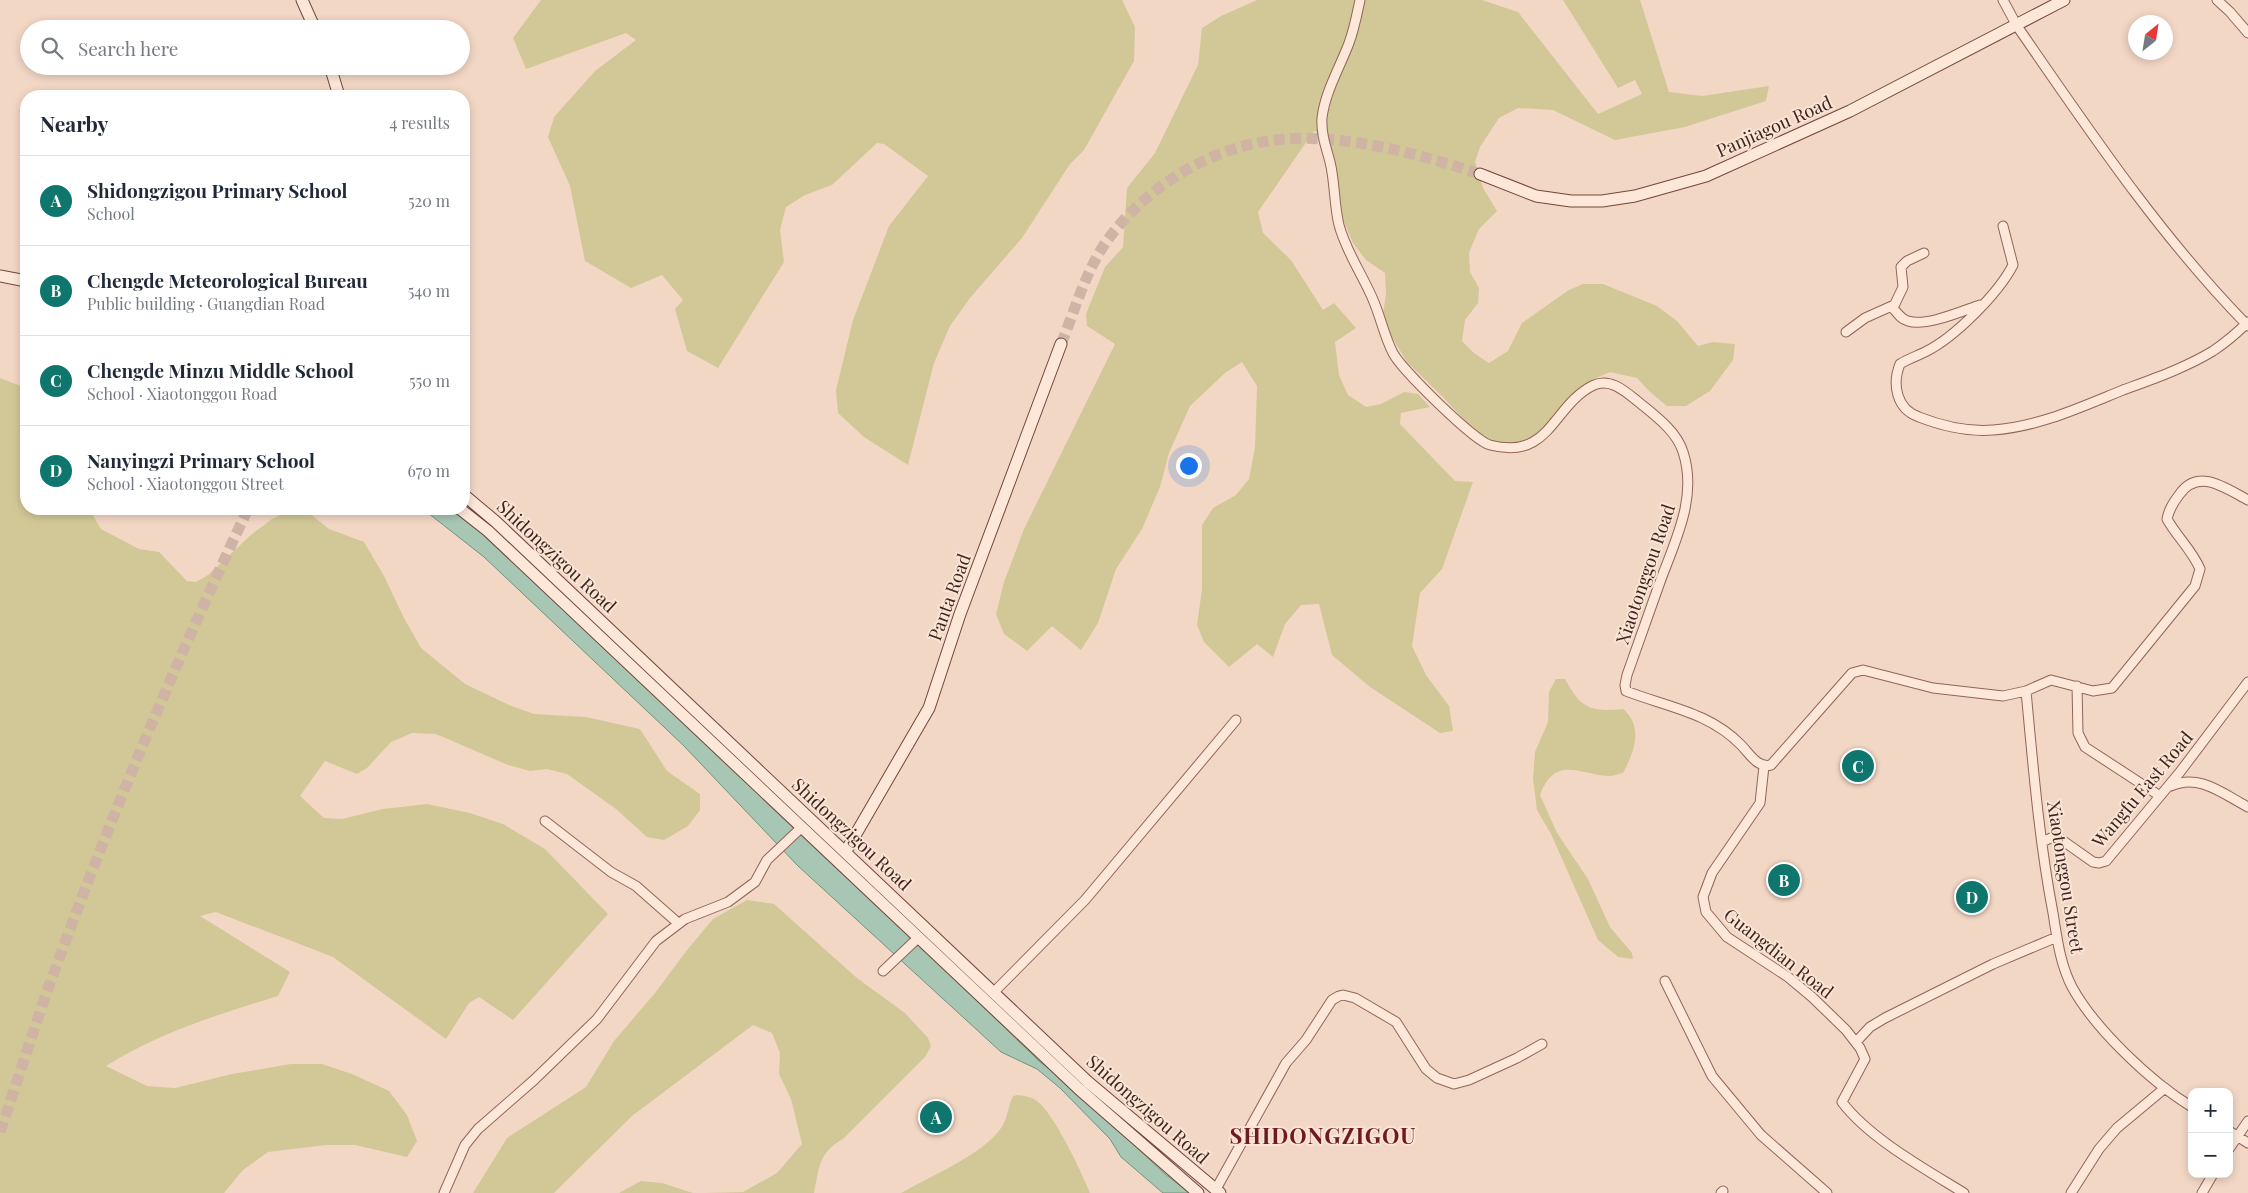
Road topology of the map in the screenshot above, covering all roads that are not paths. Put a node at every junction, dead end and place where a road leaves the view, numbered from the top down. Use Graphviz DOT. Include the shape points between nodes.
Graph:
graph roads {
  1 [pos="302,0"];
  2 [pos="1360,0"];
  3 [pos="2003,0"];
  4 [pos="2064,0"];
  5 [pos="2217,0"];
  6 [pos="311,20"];
  7 [pos="2017,26"];
  8 [pos="2248,33"];
  9 [pos="333,75"];
  10 [pos="337,90"];
  11 [pos="1480,174"];
  12 [pos="2003,226"];
  13 [pos="1924,252"];
  14 [pos="0,276"];
  15 [pos="20,280"];
  16 [pos="1982,304"];
  17 [pos="1894,305"];
  18 [pos="2247,324"];
  19 [pos="1846,332"];
  20 [pos="1061,344"];
  21 [pos="470,500"];
  22 [pos="2248,500"];
  23 [pos="468,515"];
  24 [pos="2248,682"];
  25 [pos="2077,686"];
  26 [pos="2026,691"];
  27 [pos="1236,720"];
  28 [pos="1764,766"];
  29 [pos="2163,792"];
  30 [pos="2248,807"];
  31 [pos="545,821"];
  32 [pos="801,829"];
  33 [pos="2042,842"];
  34 [pos="846,851"];
  35 [pos="678,923"];
  36 [pos="2057,938"];
  37 [pos="917,939"];
  38 [pos="884,971"];
  39 [pos="1665,981"];
  40 [pos="994,992"];
  41 [pos="1856,1042"];
  42 [pos="1542,1044"];
  43 [pos="2165,1088"];
  44 [pos="2188,1104"];
  45 [pos="2248,1121"];
  46 [pos="2233,1134"];
  47 [pos="2248,1143"];
  48 [pos="2211,1178"];
  49 [pos="1218,1191"];
  50 [pos="444,1193"];
  51 [pos="1198,1193"];
  52 [pos="1827,1193"];
  53 [pos="1964,1193"];
  54 [pos="2071,1193"];
  55 [pos="2202,1193"];
  1 -- 6 [label="main road"];
  2 -- 28 [label="street, Xiaotonggou Road" via="1350,40 1322,118 1323,142 1330,161 1339,226 1374,301 1394,354 1411,376 1464,429 1489,445 1511,447 1531,444 1541,438 1581,393 1605,382 1610,382 1660,419 1683,452 1687,500 1680,532 1627,675 1626,691 1701,716 1733,736"];
  3 -- 7 [label="street"];
  4 -- 7 [label="main road, Panjiagou Road"];
  5 -- 8 [label="street"];
  7 -- 11 [label="main road, Panjiagou Road" via="1850,111 1706,176 1636,196 1571,201 1536,196"];
  7 -- 18 [label="street" via="2136,196 2181,253"];
  9 -- 10 [label="main road"];
  12 -- 16 [label="street" via="2013,265"];
  13 -- 17 [label="street" via="1901,267 1903,288"];
  14 -- 15 [label="main road"];
  16 -- 17 [label="street" via="1917,322 1900,317"];
  16 -- 18 [label="street" via="1950,336 1900,364 1896,392 1903,407 1914,416 1939,425 1971,430 1993,430 2047,420 2214,351"];
  17 -- 19 [label="street" via="1865,318"];
  20 -- 34 [label="main road, Panta Road" via="960,614 929,708"];
  21 -- 34 [label="main road, Shidongzigou Road"];
  22 -- 25 [label="street" via="2204,480 2191,482 2182,490 2167,519 2194,554 2200,569 2195,586 2112,688 2093,691"];
  23 -- 32 [label="main road, Shidongzigou Road"];
  24 -- 29 [label="street, Wangfu East Road"];
  25 -- 26 [label="street" via="2051,680"];
  25 -- 29 [label="street" via="2078,733 2085,747"];
  26 -- 28 [label="street" via="2003,696 1971,693 1933,688 1863,670 1855,672 1771,765"];
  26 -- 33 [label="street, Xiaotonggou Street"];
  27 -- 40 [label="street" via="1085,900"];
  28 -- 41 [label="street, Guangdian Road" via="1760,803 1712,873 1704,897 1706,912 1726,937 1799,985"];
  29 -- 30 [label="street" via="2182,781 2202,782"];
  29 -- 33 [label="street, Wangfu East Road" via="2106,861 2093,862 2059,838"];
  31 -- 35 [label="street" via="611,872 636,886"];
  32 -- 35 [label="street" via="767,860 755,882 728,902"];
  32 -- 37 [label="main road, Shidongzigou Road"];
  33 -- 36 [label="street, Xiaotonggou Street"];
  34 -- 40 [label="main road, Shidongzigou Road"];
  35 -- 50 [label="street" via="656,941 597,1019 478,1129 465,1145"];
  36 -- 41 [label="street" via="1993,964 1885,1018 1870,1027"];
  36 -- 43 [label="street, Xiaotonggou Street" via="2068,977 2086,1006 2113,1039"];
  37 -- 38 [label="street"];
  37 -- 51 [label="main road, Shidongzigou Road" via="1079,1089"];
  39 -- 52 [label="street" via="1712,1076 1761,1135"];
  40 -- 49 [label="main road, Shidongzigou Road" via="1088,1082"];
  41 -- 53 [label="street, Guangdian Road" via="1865,1059 1842,1102 1869,1129"];
  42 -- 49 [label="street" via="1509,1062 1454,1084 1437,1078 1426,1069 1396,1022 1343,994 1332,1000 1306,1040 1286,1063"];
  43 -- 44 [label="street, Xiaotonggou Street"];
  43 -- 54 [label="street" via="2118,1128 2099,1149"];
  45 -- 46 [label="street"];
  46 -- 47 [label="street"];
  48 -- 55 [label="street"];
}
